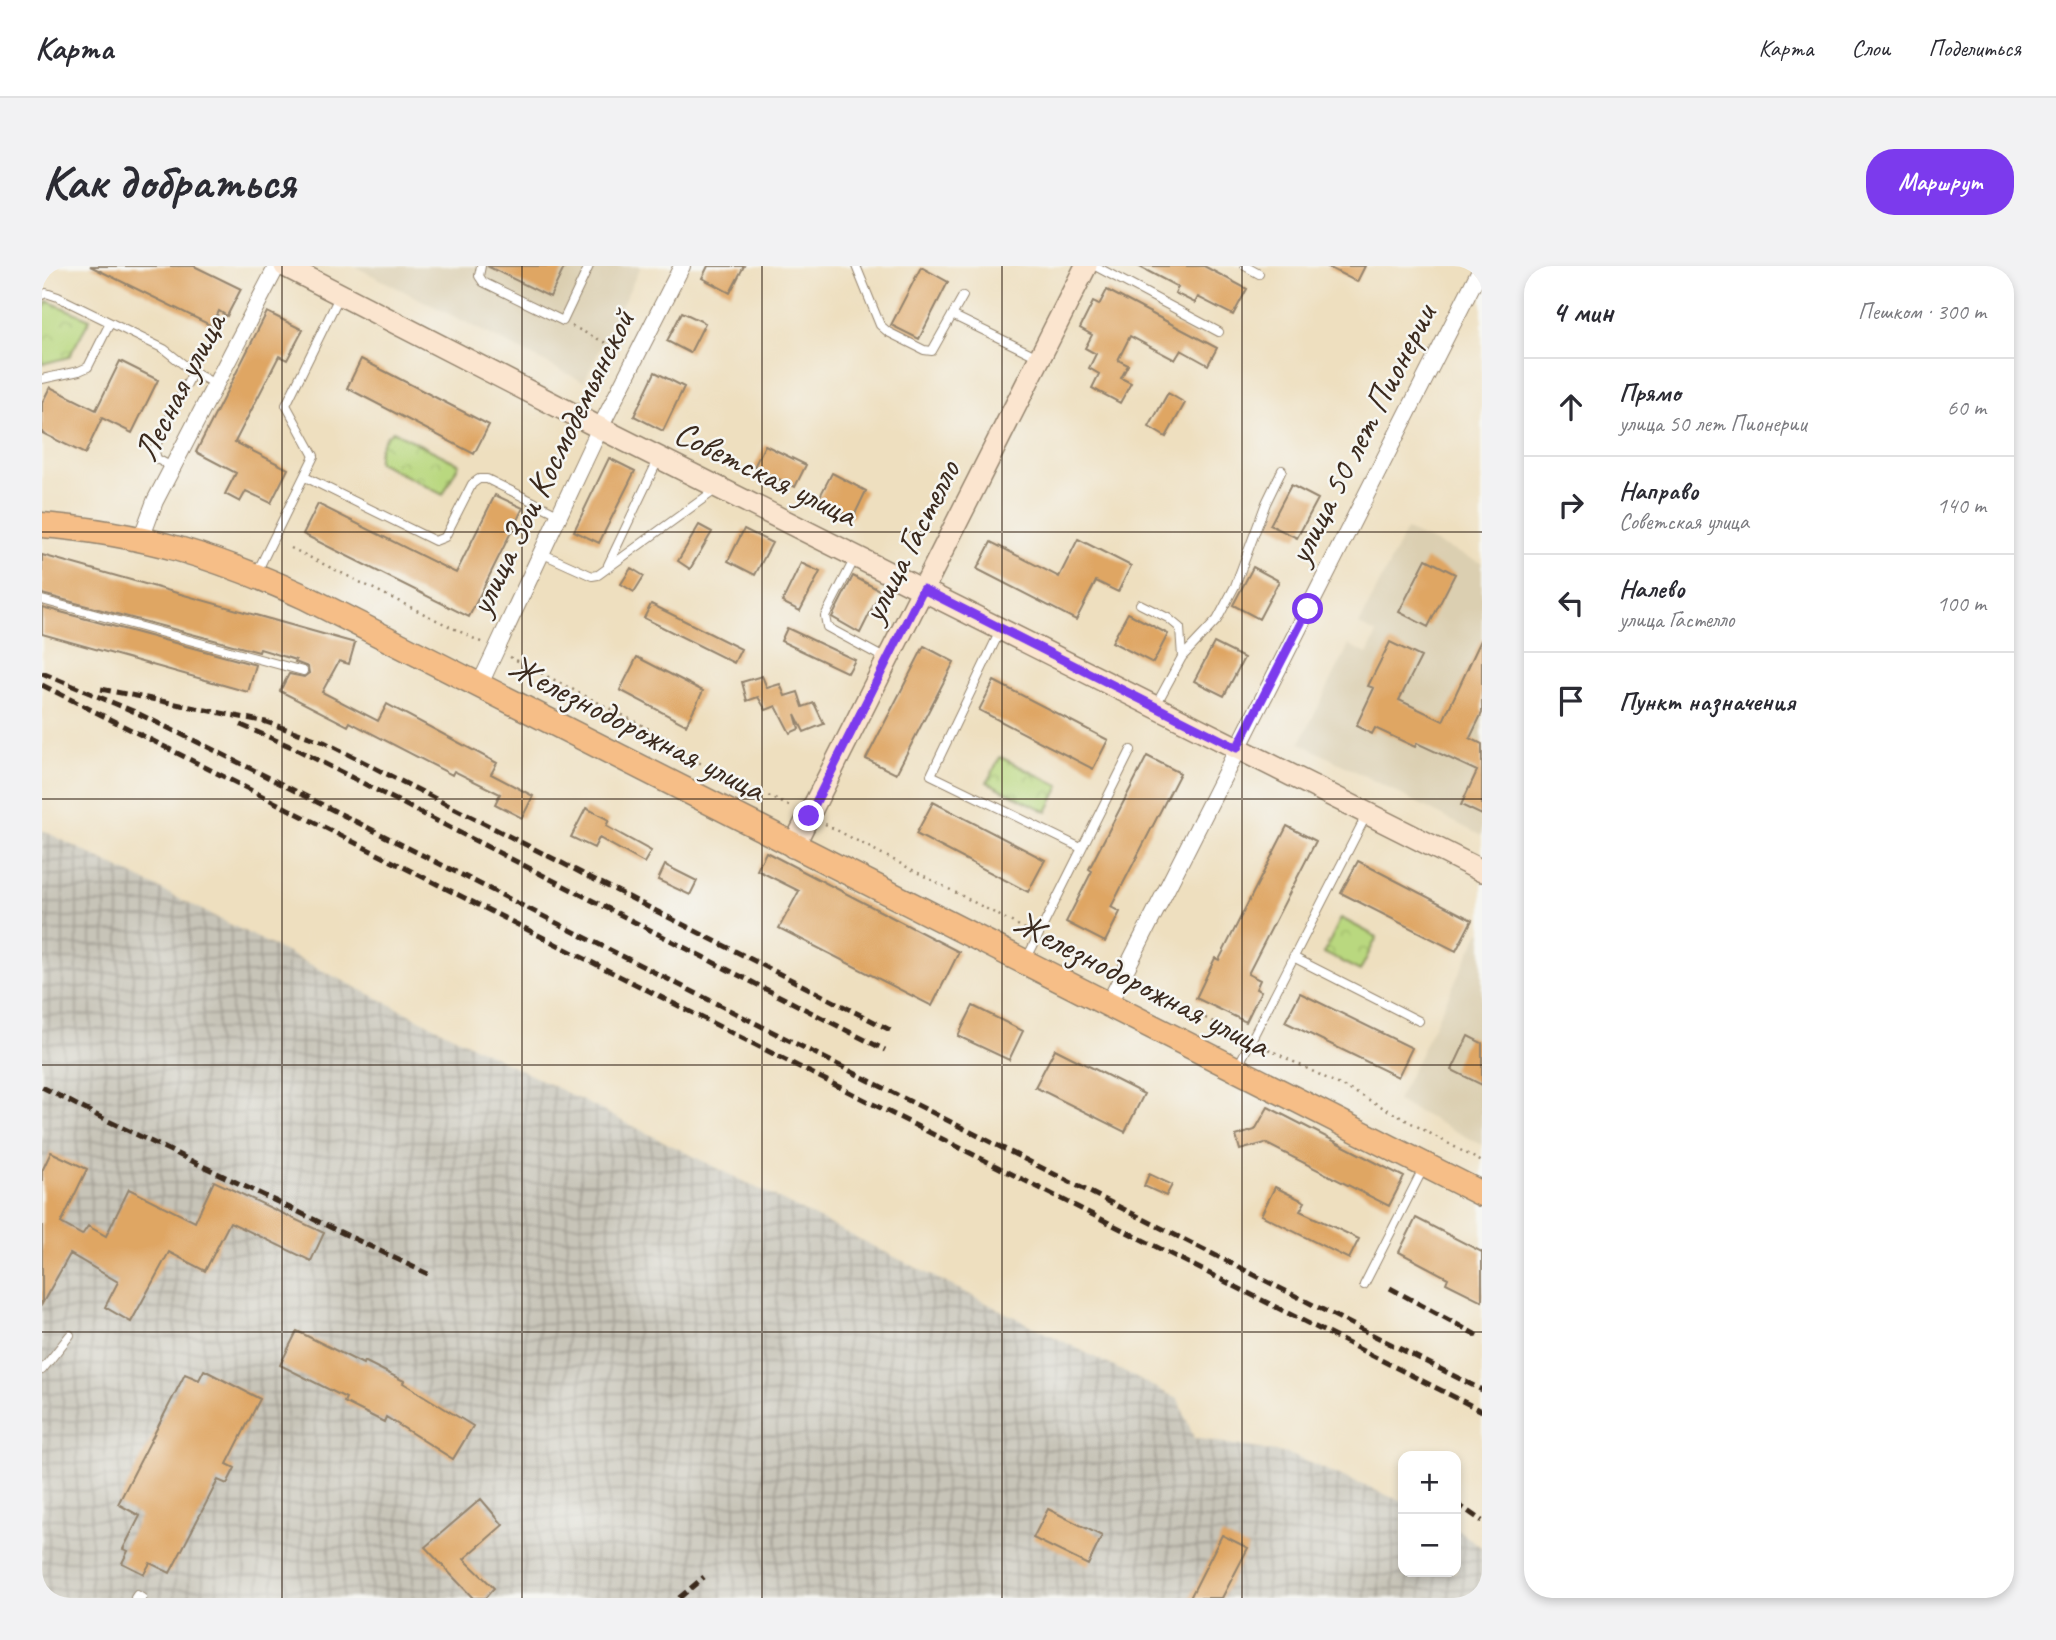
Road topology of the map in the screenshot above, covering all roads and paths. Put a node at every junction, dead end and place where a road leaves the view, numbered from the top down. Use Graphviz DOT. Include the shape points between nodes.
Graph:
graph roads {
  1 [pos="277,266"];
  2 [pos="285,266"];
  3 [pos="481,266"];
  4 [pos="589,266"];
  5 [pos="682,266"];
  6 [pos="856,266"];
  7 [pos="1245,266"];
  8 [pos="1482,266"];
  9 [pos="1084,267"];
  10 [pos="1259,274"];
  11 [pos="42,295"];
  12 [pos="340,295"];
  13 [pos="963,296"];
  14 [pos="952,315"];
  15 [pos="563,321"];
  16 [pos="110,323"];
  17 [pos="1219,332"];
  18 [pos="618,349"];
  19 [pos="1039,358"];
  20 [pos="193,372"];
  21 [pos="42,379"];
  22 [pos="215,384"];
  23 [pos="600,428"];
  24 [pos="659,457"];
  25 [pos="172,467"];
  26 [pos="1282,470"];
  27 [pos="304,477"];
  28 [pos="719,487"];
  29 [pos="558,514"];
  30 [pos="42,525"];
  31 [pos="142,538"];
  32 [pos="291,548"];
  33 [pos="541,553"];
  34 [pos="857,555"];
  35 [pos="608,567"];
  36 [pos="256,575"];
  37 [pos="923,589"];
  38 [pos="42,600"];
  39 [pos="1140,604"];
  40 [pos="1002,628"];
  41 [pos="496,650"];
  42 [pos="1182,657"];
  43 [pos="887,659"];
  44 [pos="303,671"];
  45 [pos="480,686"];
  46 [pos="1156,705"];
  47 [pos="1237,748"];
  48 [pos="1131,750"];
  49 [pos="1367,813"];
  50 [pos="809,816"];
  51 [pos="793,847"];
  52 [pos="1081,848"];
  53 [pos="1482,871"];
  54 [pos="1038,936"];
  55 [pos="1293,957"];
  56 [pos="1024,963"];
  57 [pos="1122,977"];
  58 [pos="1108,1005"];
  59 [pos="1419,1021"];
  60 [pos="1251,1040"];
  61 [pos="1236,1070"];
  62 [pos="1482,1162"];
  63 [pos="1425,1164"];
  64 [pos="1482,1194"];
  65 [pos="1364,1285"];
  66 [pos="70,1335"];
  67 [pos="42,1370"];
  68 [pos="135,1598"];
  69 [pos="142,1598"];
  1 -- 22 [label="street, Лесная улица"];
  2 -- 12 [label="street, Советская улица"];
  3 -- 15 [label="lane" via="483,282"];
  4 -- 15 [label="lane"];
  5 -- 23 [label="street, улица Зои Космодемьянской"];
  6 -- 14 [label="lane" via="880,325 888,332 932,351"];
  7 -- 10 [label="lane"];
  8 -- 47 [label="street, улица 50 лет Пионерии"];
  9 -- 17 [label="lane"];
  9 -- 19 [label="street, улица Гастелло"];
  11 -- 16 [label="lane" via="58,297"];
  12 -- 23 [label="street, Советская улица"];
  12 -- 27 [label="lane" via="286,405 314,456"];
  13 -- 14 [label="lane"];
  14 -- 19 [label="lane"];
  15 -- 18 [label="path"];
  16 -- 20 [label="lane" via="164,349"];
  16 -- 21 [label="lane" via="88,367"];
  19 -- 37 [label="street, улица Гастелло"];
  20 -- 22 [label="lane"];
  20 -- 25 [label="lane" via="154,449 157,459"];
  22 -- 25 [label="street, Лесная улица"];
  23 -- 24 [label="street, Советская улица"];
  23 -- 29 [label="street, улица Зои Космодемьянской"];
  24 -- 28 [label="street, Советская улица"];
  24 -- 35 [label="lane"];
  25 -- 31 [label="street, Лесная улица"];
  26 -- 42 [label="lane" via="1223,609"];
  27 -- 29 [label="lane" via="435,541 445,537 472,484 479,479"];
  27 -- 36 [label="lane"];
  28 -- 34 [label="street, Советская улица"];
  28 -- 35 [label="lane"];
  29 -- 33 [label="street, улица Зои Космодемьянской"];
  30 -- 31 [label="main road, Железнодорожная улица"];
  31 -- 36 [label="main road, Железнодорожная улица"];
  32 -- 41 [label="path"];
  33 -- 35 [label="lane" via="592,576"];
  33 -- 41 [label="street, улица Зои Космодемьянской"];
  34 -- 37 [label="street, Советская улица"];
  34 -- 43 [label="lane" via="825,623"];
  36 -- 45 [label="main road, Железнодорожная улица"];
  37 -- 40 [label="street, Советская улица"];
  37 -- 43 [label="street, улица Гастелло"];
  38 -- 44 [label="lane"];
  39 -- 42 [label="lane" via="1180,628"];
  40 -- 46 [label="street, Советская улица"];
  40 -- 52 [label="lane" via="931,775"];
  41 -- 45 [label="street, улица Зои Космодемьянской"];
  41 -- 50 [label="path" via="665,737 698,762"];
  42 -- 46 [label="lane"];
  43 -- 50 [label="street, улица Гастелло"];
  45 -- 51 [label="main road, Железнодорожная улица"];
  46 -- 47 [label="street, Советская улица"];
  47 -- 49 [label="street, Советская улица"];
  47 -- 57 [label="street, улица 50 лет Пионерии"];
  48 -- 52 [label="lane"];
  49 -- 53 [label="street, Советская улица"];
  49 -- 55 [label="lane"];
  50 -- 51 [label="street, улица Гастелло"];
  50 -- 54 [label="path"];
  51 -- 56 [label="main road, Железнодорожная улица"];
  52 -- 54 [label="lane"];
  54 -- 56 [label="lane"];
  54 -- 57 [label="path"];
  55 -- 59 [label="lane"];
  55 -- 60 [label="lane"];
  56 -- 58 [label="main road, Железнодорожная улица"];
  57 -- 58 [label="street, улица 50 лет Пионерии"];
  57 -- 60 [label="path"];
  58 -- 61 [label="main road, Железнодорожная улица"];
  60 -- 61 [label="lane"];
  60 -- 62 [label="path"];
  61 -- 63 [label="main road, Железнодорожная улица"];
  63 -- 64 [label="main road, Железнодорожная улица"];
  63 -- 65 [label="lane"];
  66 -- 67 [label="lane"];
  68 -- 69 [label="lane"];
}
